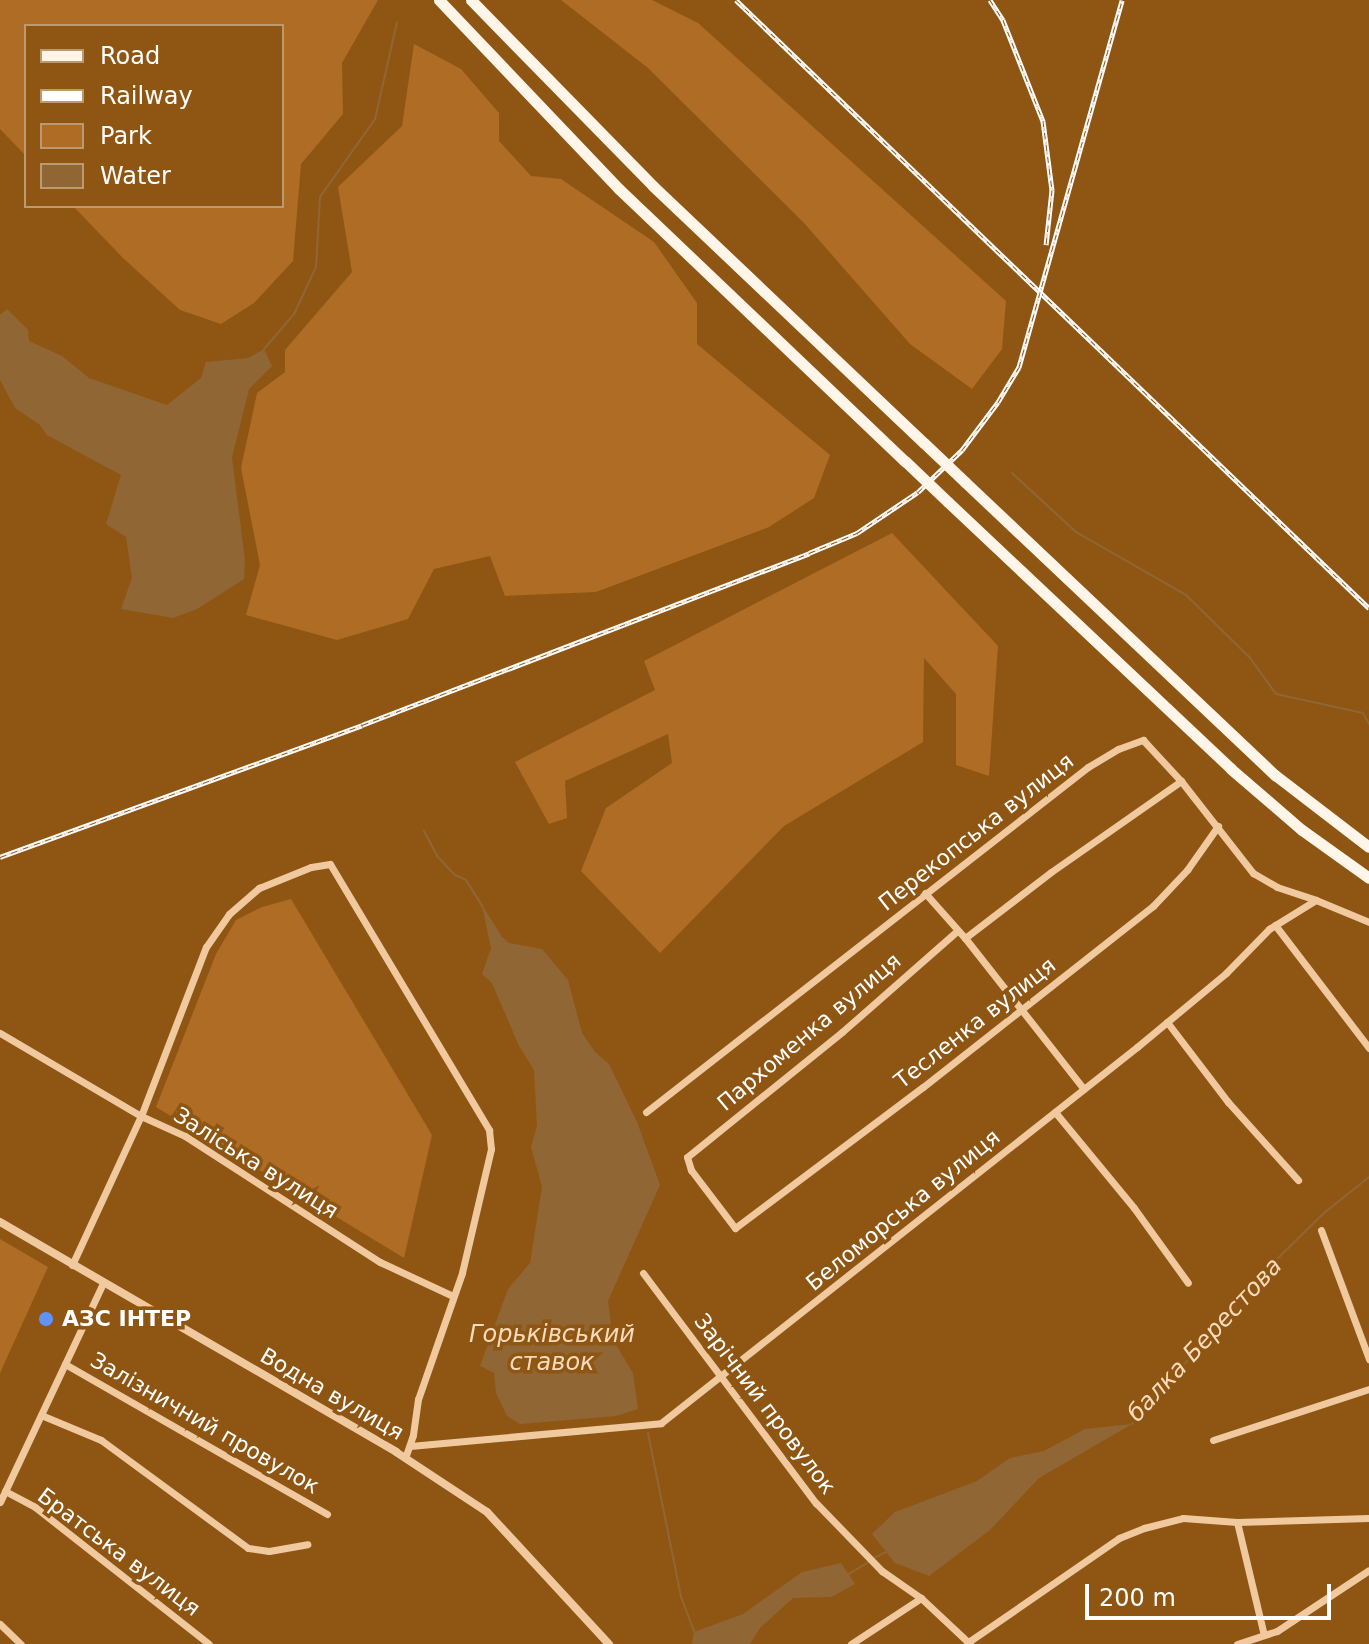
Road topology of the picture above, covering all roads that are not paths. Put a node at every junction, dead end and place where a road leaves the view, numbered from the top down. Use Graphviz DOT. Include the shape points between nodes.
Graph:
graph roads {
  1 [pos="439,0"];
  2 [pos="471,0"];
  3 [pos="1181,781"];
  4 [pos="1218,826"];
  5 [pos="1369,847"];
  6 [pos="1369,877"];
  7 [pos="925,893"];
  8 [pos="1316,900"];
  9 [pos="1369,922"];
  10 [pos="1275,925"];
  11 [pos="957,931"];
  12 [pos="965,938"];
  13 [pos="1023,1010"];
  14 [pos="1167,1022"];
  15 [pos="0,1033"];
  16 [pos="1369,1048"];
  17 [pos="1084,1089"];
  18 [pos="646,1112"];
  19 [pos="1055,1112"];
  20 [pos="141,1116"];
  21 [pos="1298,1180"];
  22 [pos="0,1222"];
  23 [pos="735,1228"];
  24 [pos="1321,1230"];
  25 [pos="72,1265"];
  26 [pos="643,1273"];
  27 [pos="103,1283"];
  28 [pos="1188,1283"];
  29 [pos="453,1296"];
  30 [pos="1369,1359"];
  31 [pos="65,1364"];
  32 [pos="720,1377"];
  33 [pos="1369,1389"];
  34 [pos="41,1415"];
  35 [pos="1213,1440"];
  36 [pos="410,1446"];
  37 [pos="405,1458"];
  38 [pos="5,1491"];
  39 [pos="0,1502"];
  40 [pos="327,1514"];
  41 [pos="1369,1518"];
  42 [pos="1237,1522"];
  43 [pos="307,1544"];
  44 [pos="1369,1570"];
  45 [pos="921,1598"];
  46 [pos="0,1624"];
  47 [pos="1264,1635"];
  48 [pos="599,1640"];
  49 [pos="968,1643"];
  50 [pos="21,1644"];
  51 [pos="209,1644"];
  52 [pos="609,1644"];
  53 [pos="851,1644"];
  54 [pos="1237,1644"];
  1 -- 6 [label="main road, bridge" via="619,189 1231,769"];
  2 -- 5 [label="main road, bridge" via="610,144 1243,745"];
  3 -- 4 [label="street, Перекопська вулиця"];
  3 -- 7 [label="street, Перекопська вулиця" via="1143,740 1118,749"];
  3 -- 12 [label="street"];
  4 -- 8 [label="street, Перекопська вулиця" via="1253,873"];
  4 -- 13 [label="street, Тесленка вулиця" via="1153,906"];
  7 -- 11 [label="street"];
  7 -- 18 [label="street, Перекопська вулиця"];
  8 -- 9 [label="street"];
  8 -- 10 [label="street, Беломорська вулиця"];
  10 -- 14 [label="street, Беломорська вулиця"];
  10 -- 16 [label="street"];
  11 -- 12 [label="street"];
  11 -- 23 [label="street, Пархоменка вулиця" via="842,1032 696,1148 686,1163"];
  12 -- 13 [label="street"];
  13 -- 17 [label="street"];
  13 -- 23 [label="street, Тесленка вулиця"];
  14 -- 17 [label="street, Беломорська вулиця"];
  14 -- 21 [label="street" via="1228,1102"];
  15 -- 20 [label="street, Заліська вулиця"];
  17 -- 19 [label="street, Беломорська вулиця"];
  19 -- 28 [label="street"];
  19 -- 32 [label="street, Беломорська вулиця"];
  20 -- 25 [label="street"];
  20 -- 29 [label="street, Заліська вулиця" via="185,1136 380,1262"];
  20 -- 29 [label="street" via="206,947 229,914 259,888 330,864 489,1130 491,1149"];
  22 -- 25 [label="street, Водна вулиця"];
  24 -- 30 [label="street"];
  25 -- 27 [label="street, Водна вулиця"];
  26 -- 32 [label="street, Зарічний провулок"];
  27 -- 31 [label="street"];
  27 -- 37 [label="street, Водна вулиця"];
  29 -- 36 [label="street" via="418,1399"];
  31 -- 34 [label="street"];
  31 -- 40 [label="street, Залізничний провулок"];
  32 -- 36 [label="street, Беломорська вулиця" via="661,1423"];
  32 -- 45 [label="street, Зарічний провулок" via="816,1503 882,1571"];
  33 -- 35 [label="street"];
  34 -- 38 [label="street"];
  34 -- 43 [label="street" via="101,1440 248,1548 269,1551"];
  36 -- 37 [label="street"];
  37 -- 48 [label="street, Водна вулиця" via="487,1512"];
  38 -- 39 [label="street"];
  38 -- 51 [label="street, Братська вулиця" via="35,1507"];
  41 -- 42 [label="street"];
  42 -- 47 [label="street"];
  42 -- 49 [label="street" via="1183,1518 1119,1538"];
  44 -- 47 [label="street"];
  45 -- 49 [label="street, Зарічний провулок"];
  45 -- 53 [label="street"];
  46 -- 50 [label="street"];
  47 -- 54 [label="street"];
  48 -- 52 [label="street, Водна вулиця"];
}
